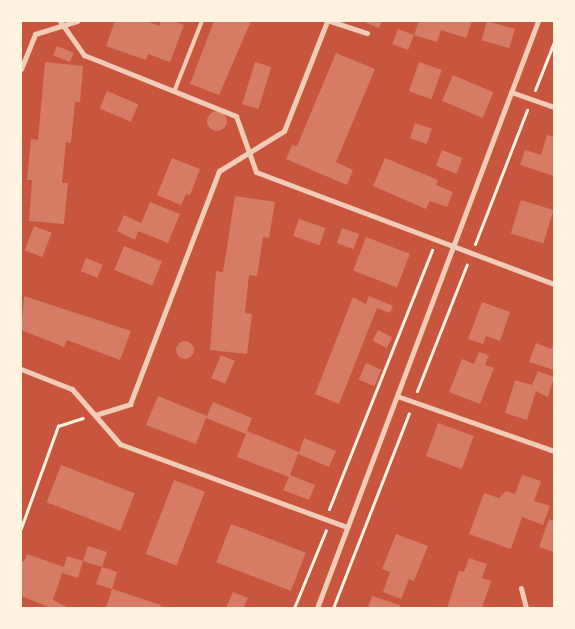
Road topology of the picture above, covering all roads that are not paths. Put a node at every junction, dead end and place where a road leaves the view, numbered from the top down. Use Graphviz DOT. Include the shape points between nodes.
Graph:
graph roads {
  1 [pos="77,21"];
  2 [pos="202,21"];
  3 [pos="329,21"];
  4 [pos="538,21"];
  5 [pos="61,24"];
  6 [pos="367,33"];
  7 [pos="21,69"];
  8 [pos="174,92"];
  9 [pos="510,92"];
  10 [pos="554,107"];
  11 [pos="249,152"];
  12 [pos="453,248"];
  13 [pos="554,284"];
  14 [pos="21,369"];
  15 [pos="397,396"];
  16 [pos="94,414"];
  17 [pos="554,451"];
  18 [pos="347,527"];
  19 [pos="522,588"];
  20 [pos="317,608"];
  21 [pos="526,608"];
  1 -- 5 [label="street"];
  2 -- 8 [label="lane"];
  3 -- 6 [label="street"];
  3 -- 11 [label="street" via="284,131"];
  4 -- 9 [label="street"];
  5 -- 7 [label="street" via="35,34"];
  5 -- 8 [label="street" via="84,55"];
  8 -- 11 [label="street" via="236,116"];
  9 -- 10 [label="street"];
  9 -- 12 [label="street"];
  11 -- 12 [label="street" via="256,172"];
  11 -- 16 [label="street" via="219,171 130,404"];
  12 -- 13 [label="street"];
  12 -- 15 [label="street"];
  14 -- 16 [label="street" via="72,389"];
  15 -- 17 [label="street"];
  15 -- 18 [label="street"];
  16 -- 18 [label="street" via="120,444"];
  18 -- 20 [label="street"];
  19 -- 21 [label="street"];
}
